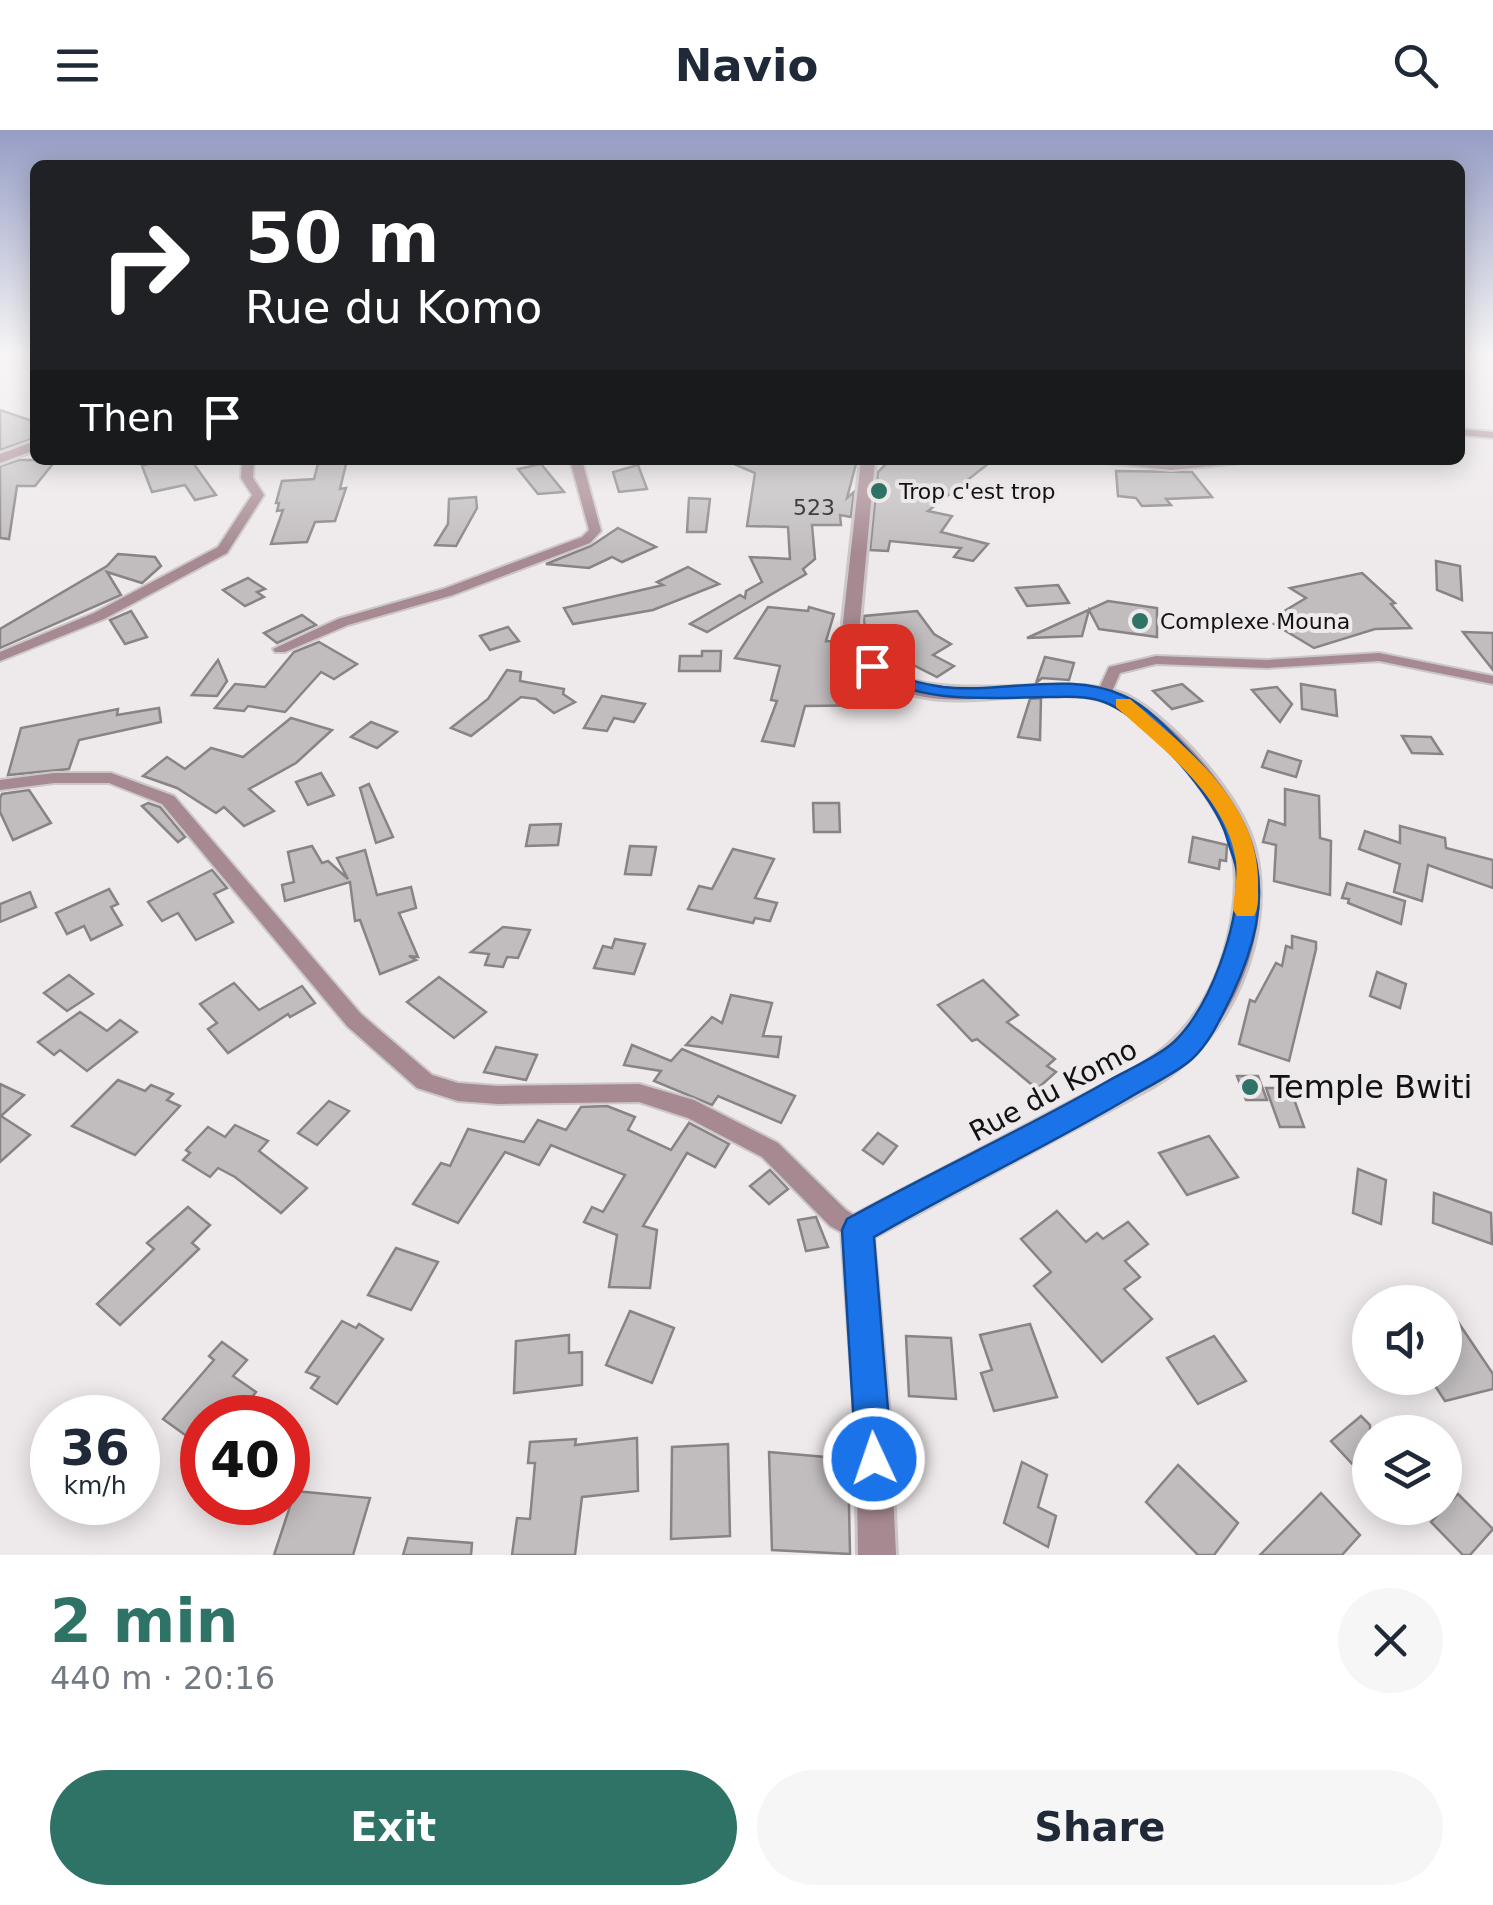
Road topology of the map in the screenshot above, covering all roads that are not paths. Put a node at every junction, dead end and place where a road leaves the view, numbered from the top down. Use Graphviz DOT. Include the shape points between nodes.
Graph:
graph roads {
  1 [pos="1465,432"];
  2 [pos="1493,434"];
  3 [pos="30,446"];
  4 [pos="0,459"];
  5 [pos="248,465"];
  6 [pos="577,465"];
  7 [pos="867,465"];
  8 [pos="1152,465"];
  9 [pos="1191,465"];
  10 [pos="280,649"];
  11 [pos="0,656"];
  12 [pos="1493,680"];
  13 [pos="1104,693"];
  14 [pos="0,786"];
  15 [pos="858,1230"];
  16 [pos="877,1555"];
  1 -- 2 [label="street"];
  3 -- 4 [label="street"];
  5 -- 11 [label="street" via="258,496 223,550 99,616"];
  6 -- 10 [label="street" via="595,531 586,540"];
  7 -- 13 [label="street" via="856,521 852,622 864,658 900,683 926,690"];
  8 -- 9 [label="street"];
  12 -- 13 [label="street" via="1380,658 1156,660 1114,670"];
  13 -- 15 [label="street, Rue du Komo" via="1130,707 1189,762 1241,838 1249,874 1244,921 1220,996 1194,1038 1168,1062"];
  14 -- 15 [label="street" via="111,778 168,800 354,1020 425,1082 498,1095 639,1093 694,1110 770,1150"];
  15 -- 16 [label="street"];
}
